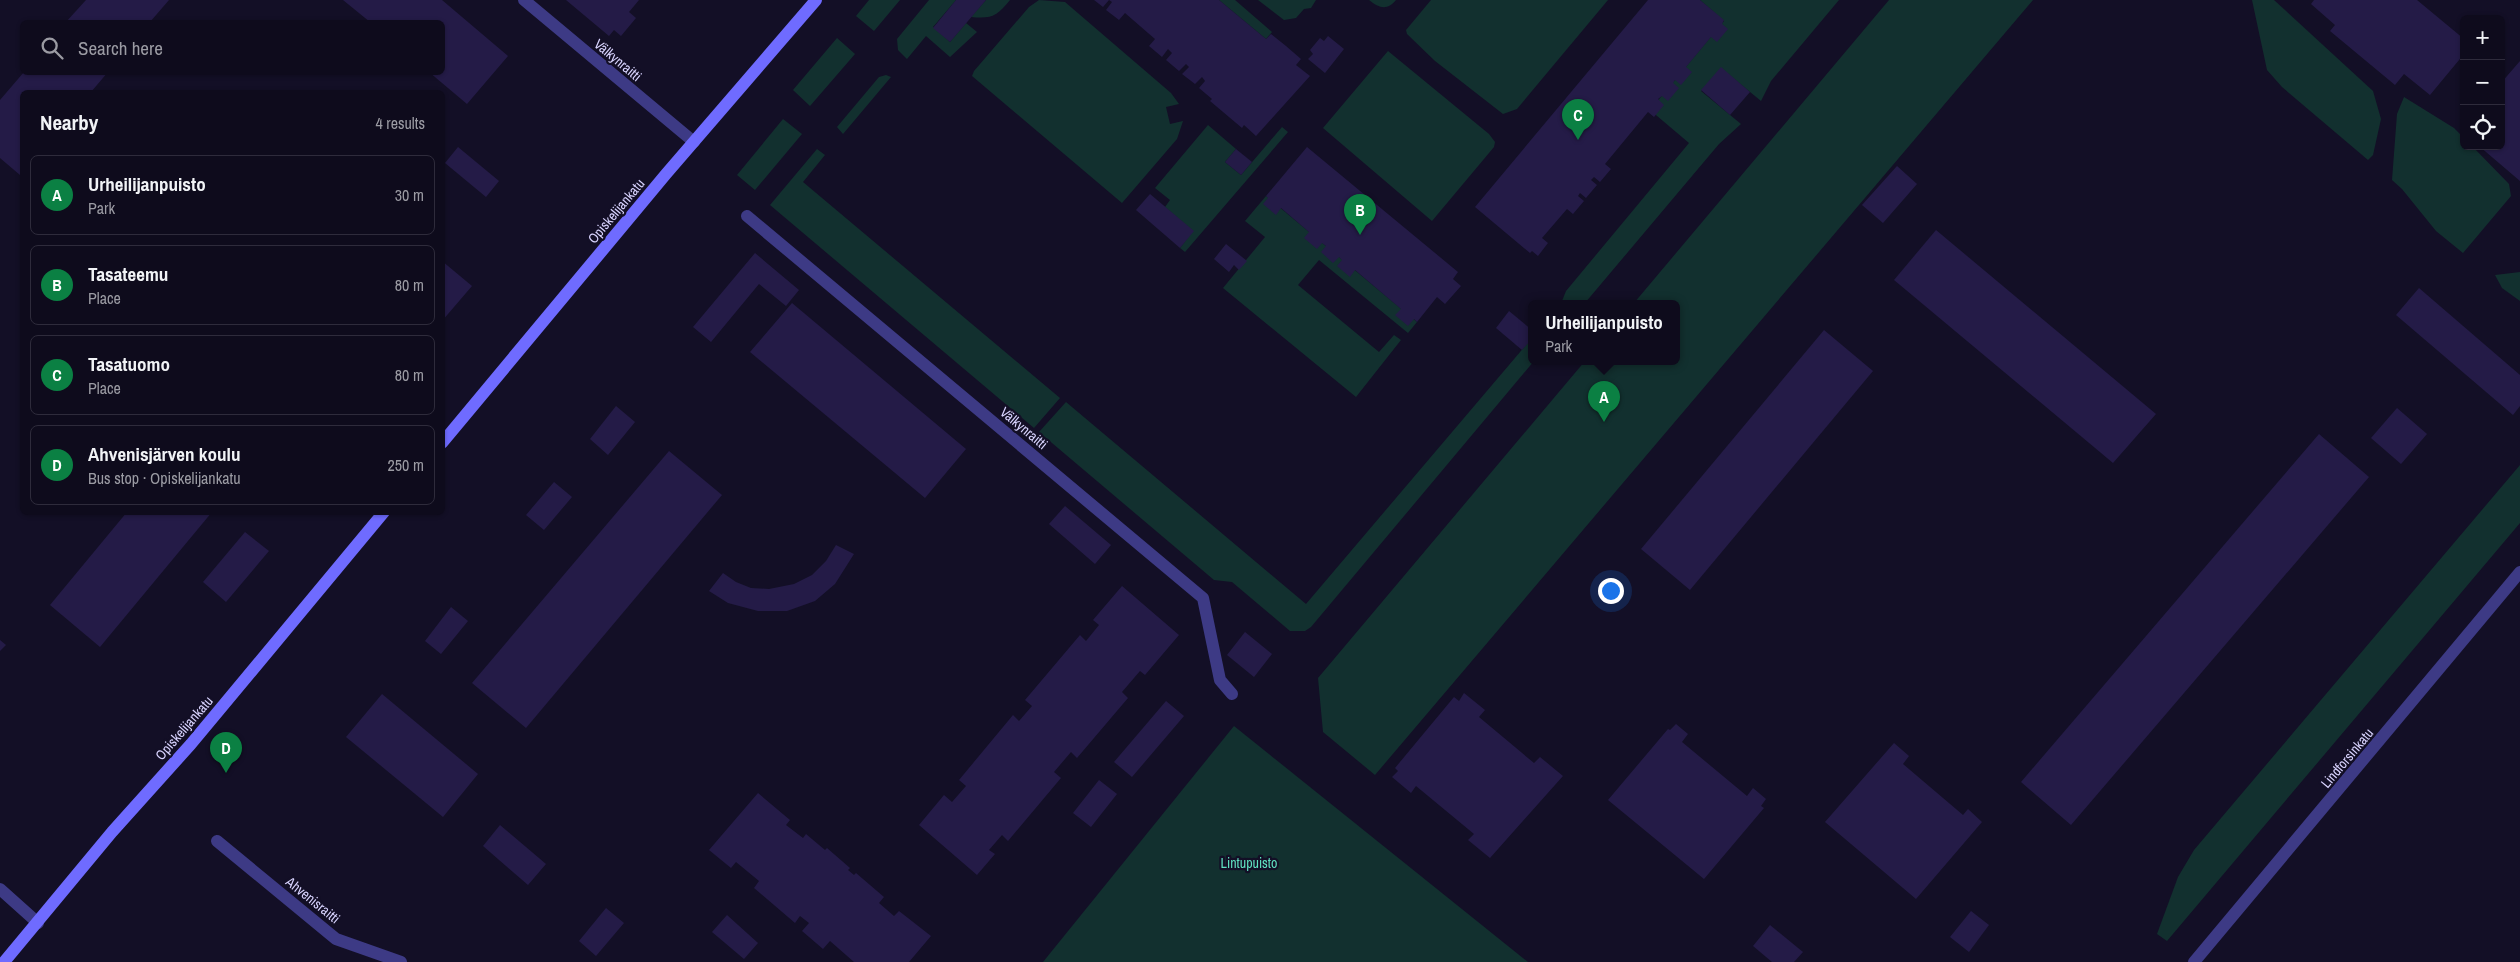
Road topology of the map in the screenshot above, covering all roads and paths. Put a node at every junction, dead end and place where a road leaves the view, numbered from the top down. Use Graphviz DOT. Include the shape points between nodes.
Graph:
graph roads {
  1 [pos="524,0"];
  2 [pos="816,0"];
  3 [pos="694,142"];
  4 [pos="747,216"];
  5 [pos="445,439"];
  6 [pos="382,515"];
  7 [pos="2520,572"];
  8 [pos="1232,694"];
  9 [pos="217,841"];
  10 [pos="0,890"];
  11 [pos="38,923"];
  12 [pos="4,962"];
  13 [pos="401,962"];
  14 [pos="2194,962"];
  1 -- 3 [label="street, Välkynraitti"];
  2 -- 3 [label="main road, Opiskelijankatu"];
  3 -- 5 [label="main road, Opiskelijankatu"];
  4 -- 8 [label="street, Välkynraitti" via="1203,598 1220,680"];
  6 -- 11 [label="main road, Opiskelijankatu"];
  7 -- 14 [label="street, Lindforsinkatu"];
  9 -- 13 [label="street, Ahvenisraitti" via="336,939"];
  10 -- 11 [label="street"];
  11 -- 12 [label="main road, Opiskelijankatu"];
}
